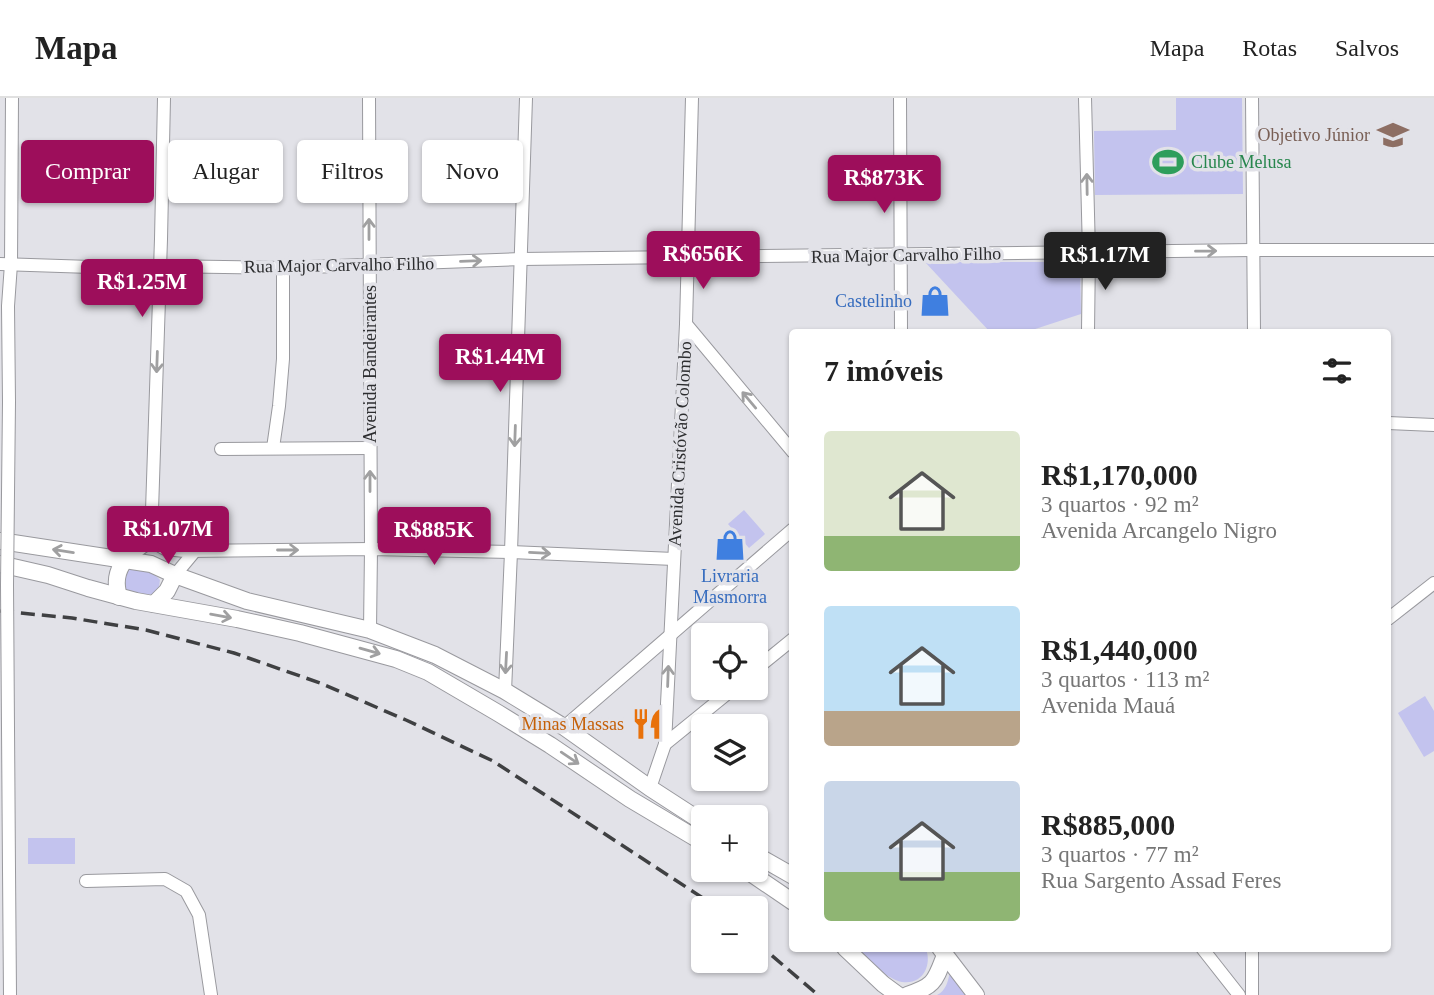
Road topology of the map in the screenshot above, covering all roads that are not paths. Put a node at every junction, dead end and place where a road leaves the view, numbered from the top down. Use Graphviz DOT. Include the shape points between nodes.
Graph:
graph roads {
  1 [pos="12,98"];
  2 [pos="164,98"];
  3 [pos="369,98"];
  4 [pos="526,98"];
  5 [pos="692,98"];
  6 [pos="900,98"];
  7 [pos="1085,98"];
  8 [pos="1252,98"];
  9 [pos="1252,250"];
  10 [pos="1434,250"];
  11 [pos="1089,252"];
  12 [pos="901,255"];
  13 [pos="688,256"];
  14 [pos="521,259"];
  15 [pos="6,264"];
  16 [pos="369,265"];
  17 [pos="160,266"];
  18 [pos="283,268"];
  19 [pos="0,284"];
  20 [pos="8,306"];
  21 [pos="686,324"];
  22 [pos="901,329"];
  23 [pos="1088,329"];
  24 [pos="1254,329"];
  25 [pos="1391,423"];
  26 [pos="1434,425"];
  27 [pos="789,447"];
  28 [pos="273,448"];
  29 [pos="370,448"];
  30 [pos="221,449"];
  31 [pos="789,533"];
  32 [pos="0,541"];
  33 [pos="151,541"];
  34 [pos="371,549"];
  35 [pos="195,551"];
  36 [pos="511,552"];
  37 [pos="674,559"];
  38 [pos="125,560"];
  39 [pos="0,564"];
  40 [pos="175,575"];
  41 [pos="1434,583"];
  42 [pos="119,597"];
  43 [pos="153,604"];
  44 [pos="1391,617"];
  45 [pos="370,630"];
  46 [pos="670,637"];
  47 [pos="789,642"];
  48 [pos="768,659"];
  49 [pos="505,691"];
  50 [pos="719,700"];
  51 [pos="564,727"];
  52 [pos="666,744"];
  53 [pos="650,788"];
  54 [pos="691,815"];
  55 [pos="691,835"];
  56 [pos="768,862"];
  57 [pos="789,874"];
  58 [pos="86,881"];
  59 [pos="764,882"];
  60 [pos="789,899"];
  61 [pos="850,952"];
  62 [pos="945,952"];
  63 [pos="946,952"];
  64 [pos="1205,952"];
  65 [pos="1252,952"];
  66 [pos="5,972"];
  67 [pos="10,995"];
  68 [pos="211,995"];
  69 [pos="898,995"];
  70 [pos="907,995"];
  71 [pos="976,995"];
  72 [pos="1239,995"];
  73 [pos="1252,995"];
  1 -- 15 [label="street"];
  2 -- 17 [label="street"];
  16 -- 3 [label="street, Avenida Bandeirantes, one-way"];
  4 -- 14 [label="street"];
  5 -- 13 [label="street, Avenida Cristóvão Colombo"];
  6 -- 12 [label="street"];
  11 -- 7 [label="street, one-way"];
  8 -- 9 [label="street"];
  9 -- 10 [label="street, Rua Major Carvalho Filho"];
  11 -- 9 [label="street, Rua Major Carvalho Filho, one-way"];
  9 -- 24 [label="street"];
  11 -- 12 [label="street, Rua Major Carvalho Filho"];
  11 -- 23 [label="street"];
  12 -- 13 [label="street, Rua Major Carvalho Filho"];
  12 -- 22 [label="street"];
  13 -- 14 [label="street, Rua Major Carvalho Filho"];
  13 -- 21 [label="street, Avenida Cristóvão Colombo"];
  16 -- 14 [label="street, Rua Major Carvalho Filho, one-way"];
  14 -- 36 [label="street, one-way"];
  15 -- 17 [label="street, Rua Major Carvalho Filho"];
  15 -- 20 [label="street"];
  16 -- 18 [label="street, Rua Major Carvalho Filho"];
  16 -- 29 [label="street, Avenida Bandeirantes"];
  17 -- 18 [label="street, Rua Major Carvalho Filho"];
  17 -- 33 [label="street, one-way"];
  18 -- 28 [label="street" via="282,359"];
  19 -- 20 [label="street"];
  20 -- 66 [label="street, bridge" via="9,870"];
  27 -- 21 [label="street, one-way"];
  21 -- 37 [label="street, Avenida Cristóvão Colombo"];
  25 -- 26 [label="street"];
  28 -- 29 [label="street"];
  28 -- 30 [label="street"];
  34 -- 29 [label="street, Avenida Bandeirantes, one-way"];
  31 -- 46 [label="street"];
  38 -- 32 [label="main road, one-way"];
  33 -- 35 [label="street" via="165,549"];
  33 -- 38 [label="street"];
  35 -- 34 [label="street, one-way"];
  34 -- 36 [label="street"];
  34 -- 45 [label="street, Avenida Bandeirantes"];
  35 -- 40 [label="street"];
  36 -- 37 [label="street, one-way"];
  36 -- 49 [label="street, one-way"];
  37 -- 46 [label="street, Avenida Cristóvão Colombo"];
  38 -- 40 [label="main road" via="151,564"];
  38 -- 42 [label="main road" via="118,572"];
  39 -- 42 [label="main road"];
  40 -- 43 [label="main road"];
  40 -- 45 [label="main road" via="247,601"];
  41 -- 44 [label="street"];
  42 -- 43 [label="main road"];
  43 -- 55 [label="main road, one-way" via="304,634 428,672"];
  45 -- 49 [label="main road" via="435,655"];
  46 -- 51 [label="street"];
  52 -- 46 [label="street, Avenida Cristóvão Colombo, one-way"];
  47 -- 48 [label="street"];
  49 -- 51 [label="main road"];
  50 -- 52 [label="street"];
  51 -- 53 [label="main road"];
  52 -- 53 [label="street, Avenida Cristóvão Colombo"];
  53 -- 54 [label="main road"];
  56 -- 57 [label="main road"];
  58 -- 68 [label="street" via="165,879 186,891 199,915"];
  59 -- 60 [label="main road"];
  61 -- 69 [label="main road"];
  62 -- 70 [label="main road" via="927,989"];
  63 -- 71 [label="main road"];
  64 -- 72 [label="street"];
  65 -- 73 [label="street"];
  66 -- 67 [label="street"];
}
